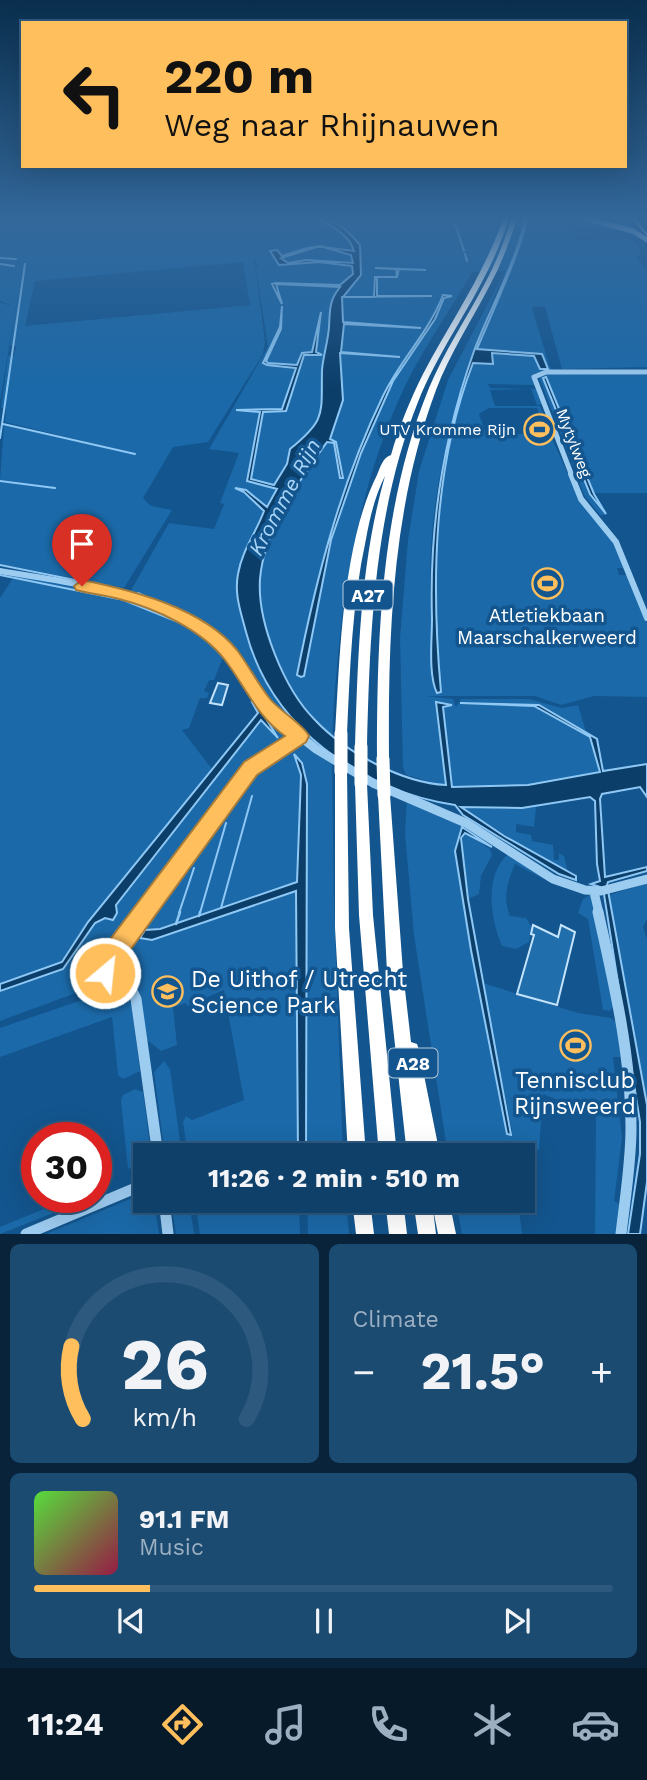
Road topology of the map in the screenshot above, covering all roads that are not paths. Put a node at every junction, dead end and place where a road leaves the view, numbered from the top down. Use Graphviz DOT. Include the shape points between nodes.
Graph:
graph roads {
  1 [pos="484,274"];
  2 [pos="494,274"];
  3 [pos="647,372"];
  4 [pos="397,446"];
  5 [pos="0,571"];
  6 [pos="647,618"];
  7 [pos="300,736"];
  8 [pos="647,879"];
  9 [pos="601,891"];
  10 [pos="395,972"];
  11 [pos="156,1143"];
  12 [pos="356,1143"];
  13 [pos="387,1143"];
  14 [pos="415,1143"];
  15 [pos="429,1143"];
  16 [pos="133,1189"];
  17 [pos="166,1213"];
  18 [pos="363,1213"];
  19 [pos="396,1213"];
  20 [pos="424,1213"];
  21 [pos="443,1213"];
  22 [pos="26,1234"];
  23 [pos="168,1234"];
  24 [pos="365,1234"];
  25 [pos="398,1234"];
  26 [pos="427,1234"];
  27 [pos="447,1234"];
  28 [pos="621,1234"];
  1 -- 4 [label="highway, A27" via="426,373"];
  2 -- 10 [label="highway, A27, bridge" via="434,386 406,472 386,606 383,758"];
  3 -- 6 [label="street, Mytylweg" via="546,372 534,376 581,499 616,542"];
  4 -- 12 [label="highway, A27, bridge" via="375,481 364,529 347,646 341,734 343,954"];
  4 -- 13 [label="highway, A27, bridge" via="371,572 361,747 366,915"];
  5 -- 7 [label="street" via="123,594 206,631 231,655 263,704"];
  7 -- 9 [label="street" via="371,782 466,823 553,879"];
  7 -- 11 [label="street" via="250,769 107,962 105,988 130,987 136,999"];
  8 -- 9 [label="street"];
  9 -- 28 [label="street" via="629,1092 630,1148"];
  10 -- 14 [label="highway, A27"];
  10 -- 15 [label="highway, A28"];
  16 -- 22 [label="street"];
  17 -- 23 [label="street"];
  18 -- 24 [label="highway"];
  19 -- 25 [label="highway"];
  20 -- 26 [label="highway"];
  21 -- 27 [label="highway"];
}
